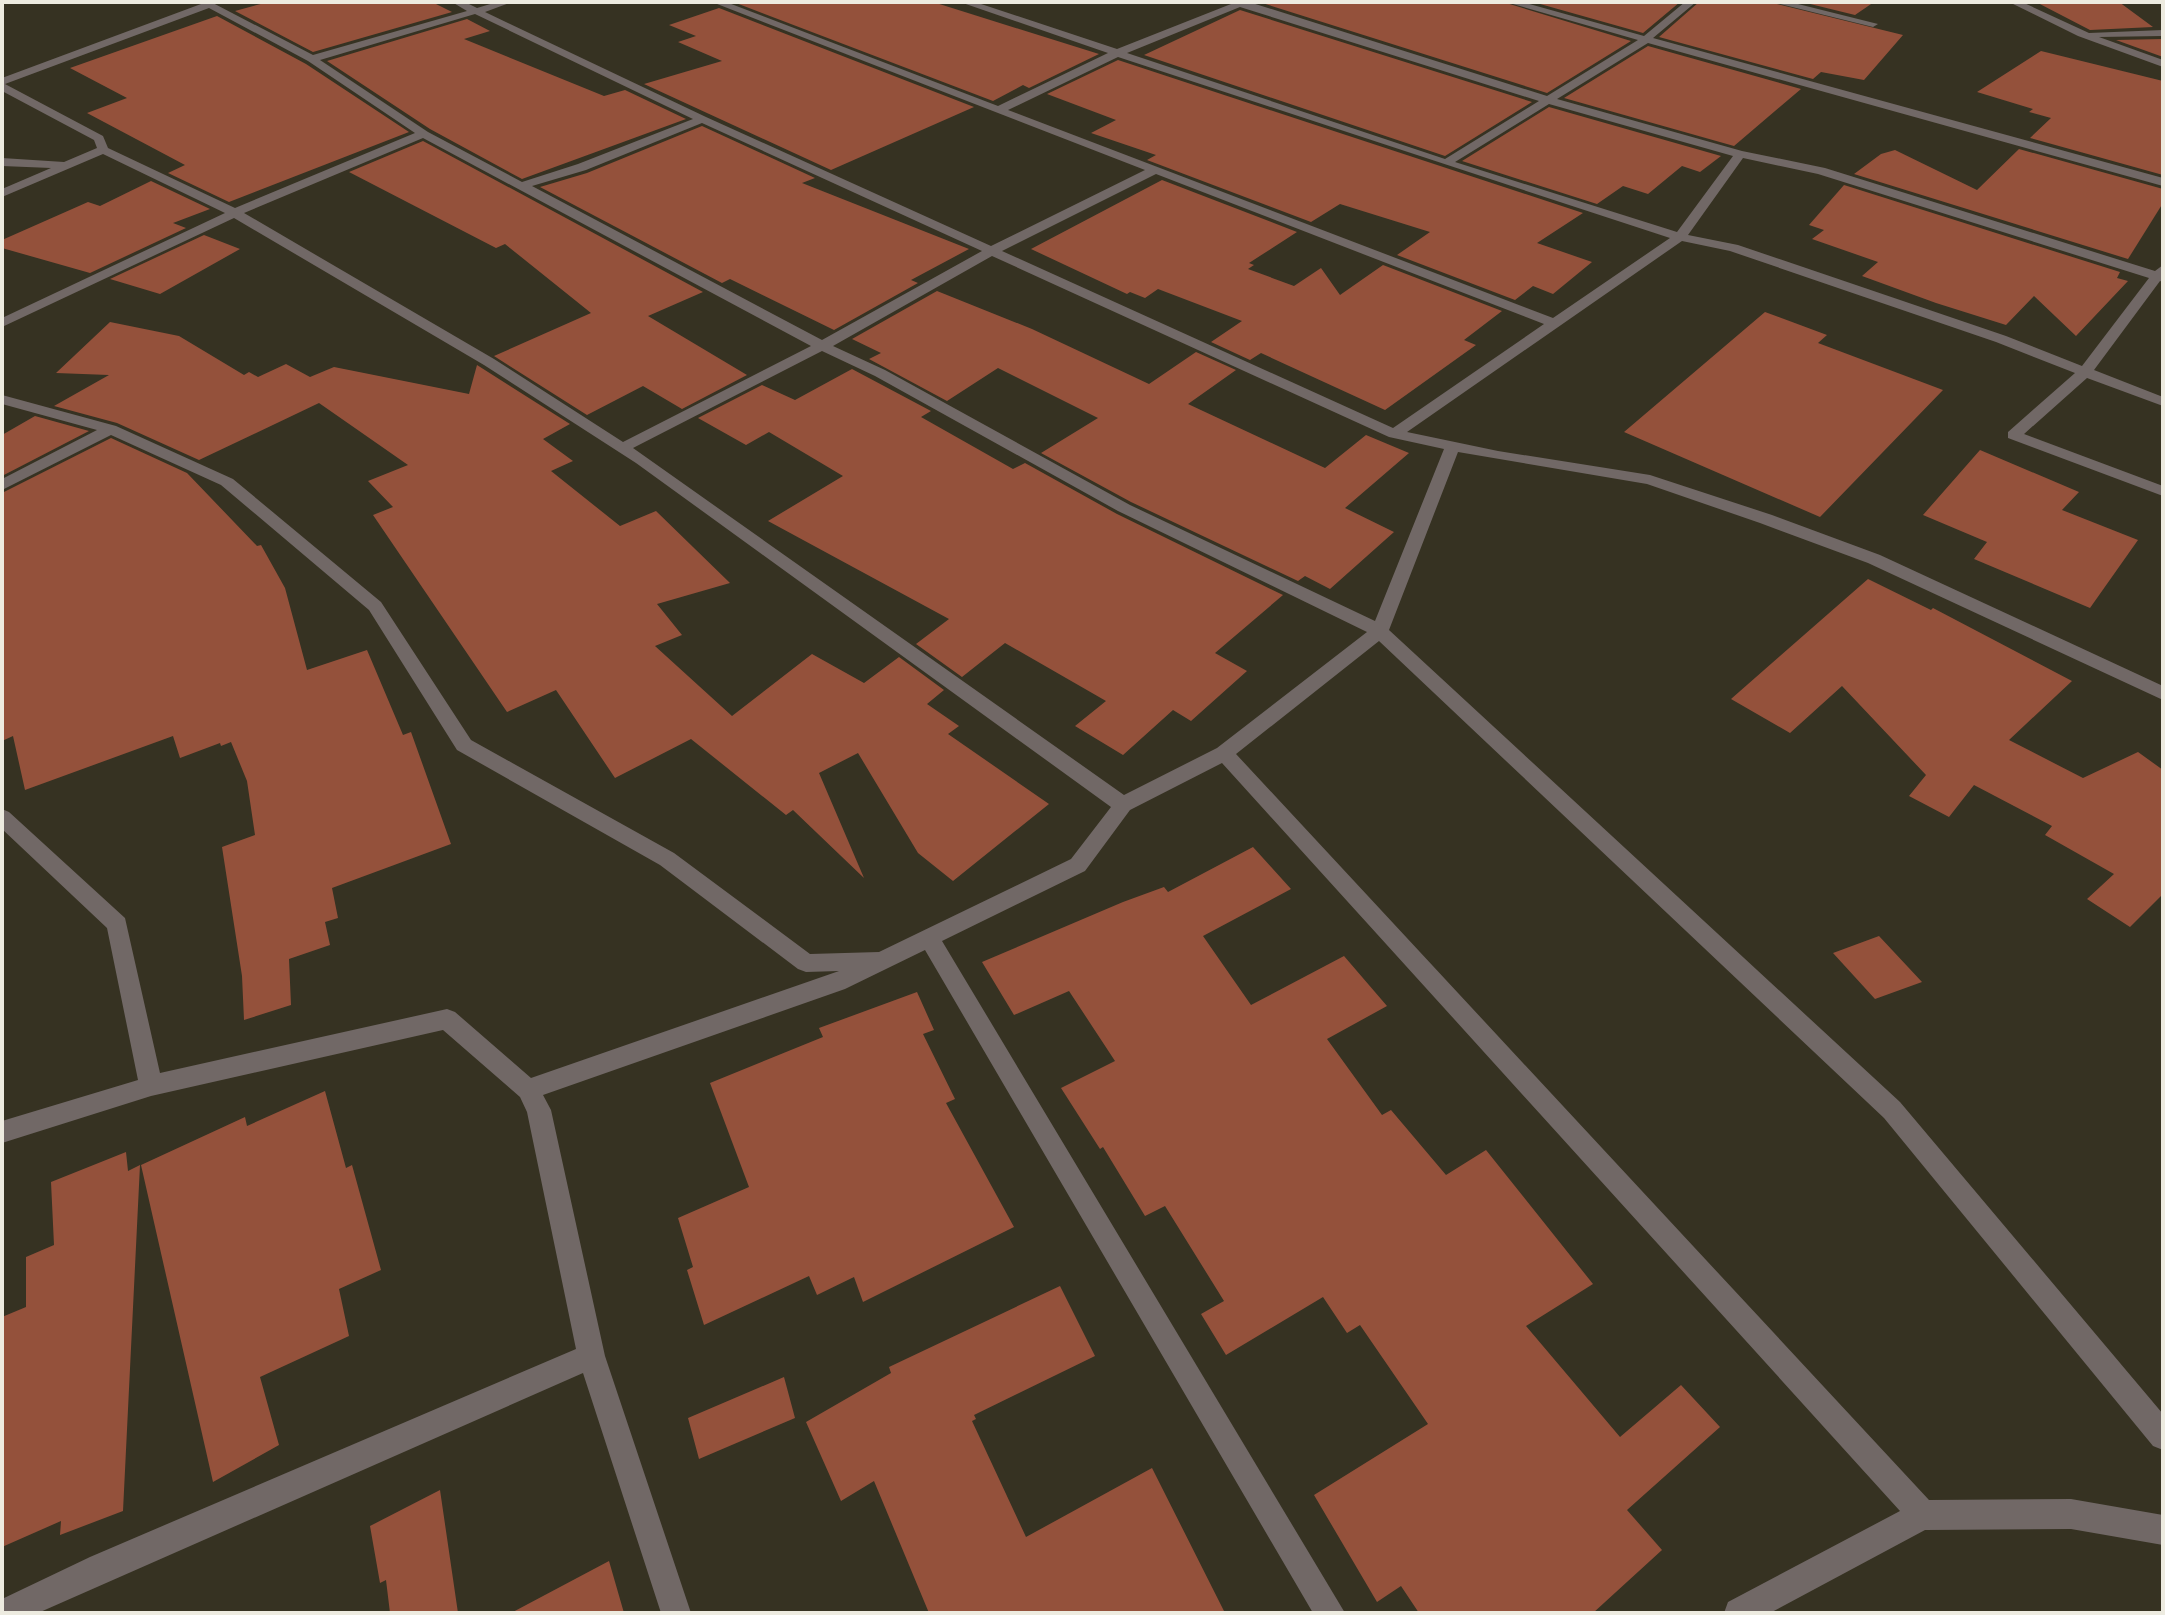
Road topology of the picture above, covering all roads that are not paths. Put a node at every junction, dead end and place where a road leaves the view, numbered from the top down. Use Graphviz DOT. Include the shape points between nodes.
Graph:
graph roads {
  1 [pos="457,2"];
  2 [pos="507,2"];
  3 [pos="717,2"];
  4 [pos="747,2"];
  5 [pos="965,2"];
  6 [pos="990,2"];
  7 [pos="1511,2"];
  8 [pos="1691,2"];
  9 [pos="1777,2"];
  10 [pos="2014,2"];
  11 [pos="206,3"];
  12 [pos="1239,3"];
  13 [pos="978,6"];
  14 [pos="731,7"];
  15 [pos="475,11"];
  16 [pos="1873,24"];
  17 [pos="2163,33"];
  18 [pos="2082,34"];
  19 [pos="1645,40"];
  20 [pos="1115,54"];
  21 [pos="312,59"];
  22 [pos="2163,64"];
  23 [pos="2,84"];
  24 [pos="1548,100"];
  25 [pos="999,110"];
  26 [pos="702,119"];
  27 [pos="424,134"];
  28 [pos="103,150"];
  29 [pos="1740,154"];
  30 [pos="2,162"];
  31 [pos="1446,163"];
  32 [pos="68,165"];
  33 [pos="1157,169"];
  34 [pos="2163,182"];
  35 [pos="524,185"];
  36 [pos="2,193"];
  37 [pos="232,214"];
  38 [pos="1680,237"];
  39 [pos="993,250"];
  40 [pos="2160,275"];
  41 [pos="2,323"];
  42 [pos="1554,323"];
  43 [pos="822,346"];
  44 [pos="2084,373"];
  45 [pos="2,399"];
  46 [pos="2163,402"];
  47 [pos="111,429"];
  48 [pos="1394,434"];
  49 [pos="1453,446"];
  50 [pos="622,448"];
  51 [pos="2,485"];
  52 [pos="2163,491"];
  53 [pos="1380,631"];
  54 [pos="2163,694"];
  55 [pos="1224,753"];
  56 [pos="1123,805"];
  57 [pos="2,817"];
  58 [pos="929,938"];
  59 [pos="885,959"];
  60 [pos="151,1086"];
  61 [pos="528,1090"];
  62 [pos="2,1132"];
  63 [pos="591,1356"];
  64 [pos="2163,1436"];
  65 [pos="1923,1515"];
  66 [pos="2160,1533"];
  67 [pos="5,1613"];
  68 [pos="676,1613"];
  69 [pos="1330,1613"];
  70 [pos="1739,1613"];
  1 -- 15 [label="street"];
  2 -- 15 [label="street"];
  3 -- 14 [label="street"];
  4 -- 14 [label="street"];
  5 -- 13 [label="street"];
  6 -- 13 [label="street"];
  7 -- 19 [label="street"];
  8 -- 19 [label="street"];
  9 -- 16 [label="street"];
  10 -- 18 [label="street"];
  11 -- 21 [label="street"];
  11 -- 23 [label="street"];
  12 -- 20 [label="street"];
  12 -- 24 [label="street"];
  13 -- 20 [label="street"];
  14 -- 25 [label="street"];
  15 -- 21 [label="street"];
  15 -- 26 [label="street"];
  17 -- 18 [label="street"];
  18 -- 22 [label="street"];
  19 -- 24 [label="street"];
  19 -- 34 [label="street"];
  20 -- 25 [label="street"];
  20 -- 31 [label="street"];
  21 -- 27 [label="street"];
  23 -- 28 [label="street" via="99,138"];
  24 -- 29 [label="street"];
  24 -- 31 [label="street"];
  25 -- 33 [label="street"];
  26 -- 35 [label="street"];
  26 -- 39 [label="street"];
  27 -- 35 [label="street"];
  27 -- 37 [label="street"];
  28 -- 32 [label="street"];
  28 -- 37 [label="street"];
  29 -- 38 [label="street"];
  29 -- 40 [label="street" via="1821,171"];
  30 -- 32 [label="street"];
  31 -- 38 [label="street"];
  32 -- 36 [label="street"];
  33 -- 39 [label="street"];
  33 -- 42 [label="street"];
  35 -- 43 [label="street"];
  37 -- 41 [label="street"];
  37 -- 50 [label="street" via="476,355"];
  38 -- 42 [label="street"];
  38 -- 44 [label="street" via="1733,248 2001,339"];
  39 -- 43 [label="street"];
  39 -- 48 [label="street"];
  40 -- 44 [label="street"];
  42 -- 48 [label="street"];
  43 -- 50 [label="street"];
  43 -- 53 [label="street" via="1124,508"];
  44 -- 46 [label="street"];
  44 -- 52 [label="street" via="2013,435"];
  45 -- 47 [label="street"];
  47 -- 51 [label="street"];
  47 -- 59 [label="street" via="227,482 375,606 464,745 667,859 806,963"];
  48 -- 49 [label="street"];
  49 -- 53 [label="street"];
  49 -- 54 [label="street" via="1650,480 1766,519 1874,559"];
  50 -- 56 [label="street"];
  53 -- 55 [label="street"];
  53 -- 64 [label="street" via="1892,1110"];
  55 -- 56 [label="street"];
  55 -- 65 [label="street"];
  56 -- 58 [label="street" via="1078,865"];
  57 -- 60 [label="street" via="117,924"];
  58 -- 59 [label="street"];
  58 -- 69 [label="street"];
  59 -- 61 [label="street" via="837,982"];
  60 -- 61 [label="street" via="447,1019"];
  60 -- 62 [label="street"];
  61 -- 63 [label="street" via="539,1110"];
  63 -- 67 [label="street"];
  63 -- 68 [label="street"];
  65 -- 66 [label="street" via="2071,1514"];
  65 -- 70 [label="street"];
}
